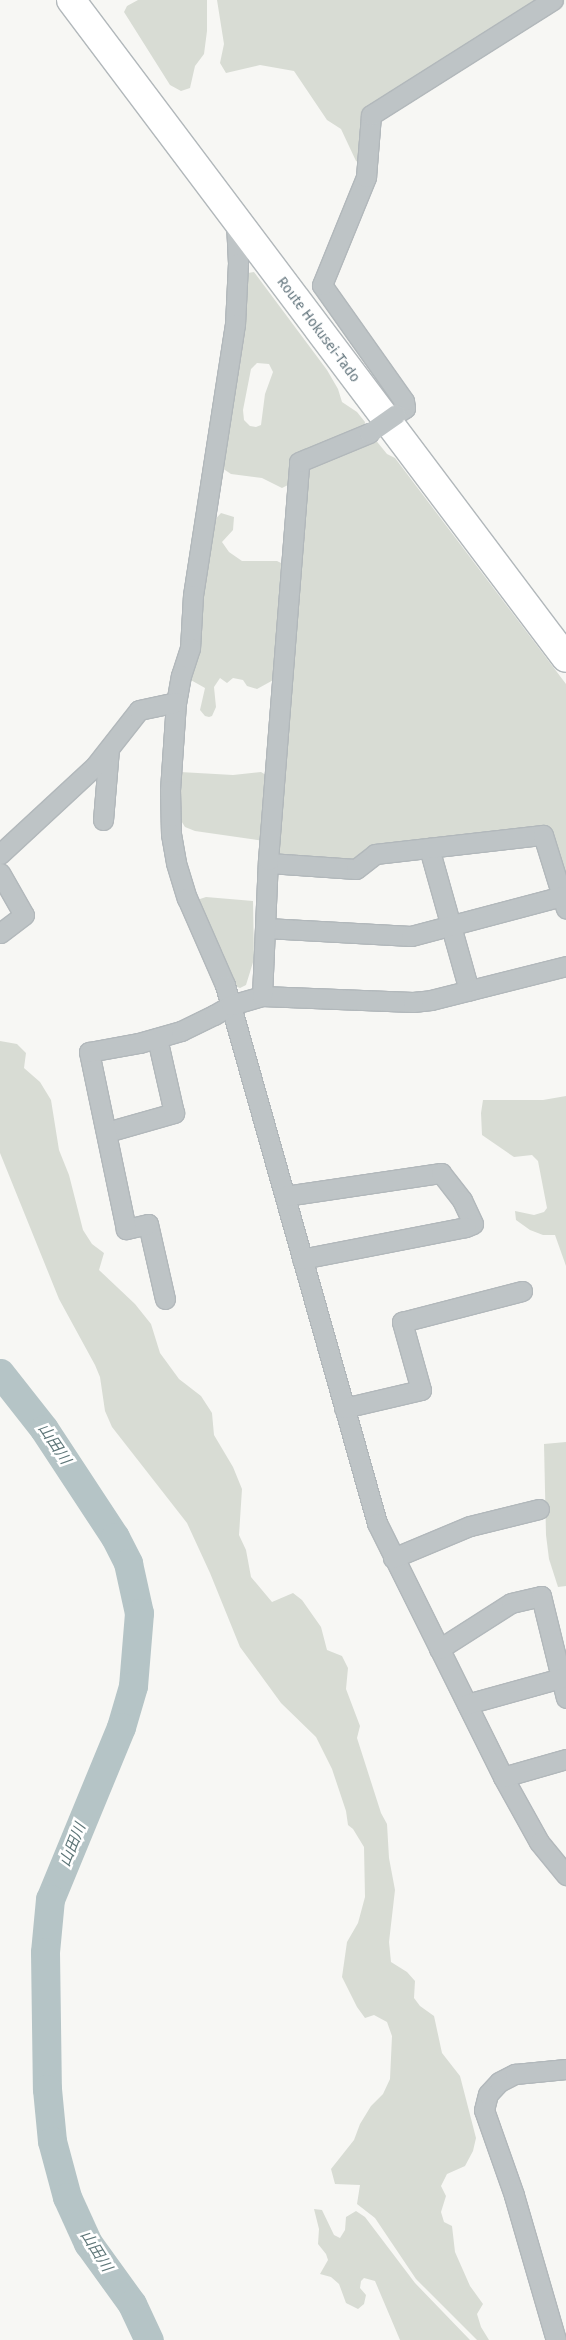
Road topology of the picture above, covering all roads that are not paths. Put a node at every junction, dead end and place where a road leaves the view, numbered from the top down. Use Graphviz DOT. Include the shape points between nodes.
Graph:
graph roads {
  1 [pos="71,0"];
  2 [pos="553,0"];
  3 [pos="236,222"];
  4 [pos="566,658"];
  5 [pos="176,702"];
  6 [pos="109,749"];
  7 [pos="103,820"];
  8 [pos="429,848"];
  9 [pos="0,854"];
  10 [pos="269,863"];
  11 [pos="0,873"];
  12 [pos="564,902"];
  13 [pos="451,925"];
  14 [pos="266,928"];
  15 [pos="0,933"];
  16 [pos="566,966"];
  17 [pos="469,990"];
  18 [pos="262,996"];
  19 [pos="231,1005"];
  20 [pos="157,1038"];
  21 [pos="107,1132"];
  22 [pos="285,1196"];
  23 [pos="302,1260"];
  24 [pos="522,1291"];
  25 [pos="165,1299"];
  26 [pos="344,1408"];
  27 [pos="539,1509"];
  28 [pos="393,1558"];
  29 [pos="439,1649"];
  30 [pos="561,1678"];
  31 [pos="566,1698"];
  32 [pos="467,1704"];
  33 [pos="566,1759"];
  34 [pos="503,1777"];
  35 [pos="566,1875"];
  36 [pos="566,2069"];
  37 [pos="556,2340"];
  1 -- 3 [label="main road, Route Hokusei-Tado"];
  2 -- 10 [label="street, bridge" via="371,114 366,177 322,285 404,400 405,408 369,433 299,462 289,558"];
  3 -- 4 [label="main road, Route Hokusei-Tado"];
  3 -- 5 [label="street" via="235,324 193,595 192,637"];
  5 -- 6 [label="street" via="139,710"];
  5 -- 19 [label="street" via="170,790 171,834 181,883"];
  6 -- 7 [label="street"];
  6 -- 9 [label="street" via="96,766"];
  8 -- 10 [label="street" via="375,854 356,869"];
  8 -- 12 [label="street" via="543,835"];
  8 -- 13 [label="street"];
  10 -- 14 [label="street"];
  11 -- 15 [label="street" via="24,915"];
  12 -- 13 [label="street"];
  13 -- 14 [label="street" via="411,936"];
  13 -- 17 [label="street"];
  14 -- 18 [label="street"];
  16 -- 17 [label="street"];
  17 -- 18 [label="street" via="413,1002"];
  18 -- 19 [label="street"];
  19 -- 20 [label="street" via="195,1025"];
  19 -- 22 [label="street"];
  20 -- 21 [label="street" via="174,1113"];
  20 -- 21 [label="street" via="89,1052 102,1122"];
  21 -- 25 [label="street" via="126,1229 148,1224"];
  22 -- 23 [label="street"];
  22 -- 23 [label="street" via="441,1173 462,1200 473,1224"];
  23 -- 26 [label="street"];
  24 -- 26 [label="street" via="402,1322 421,1390"];
  26 -- 28 [label="street" via="377,1523"];
  27 -- 28 [label="street" via="470,1526"];
  28 -- 29 [label="street"];
  29 -- 30 [label="street" via="511,1603 541,1596"];
  29 -- 32 [label="street"];
  30 -- 31 [label="street"];
  30 -- 32 [label="street"];
  32 -- 34 [label="street"];
  33 -- 34 [label="street"];
  34 -- 35 [label="street" via="538,1842"];
  36 -- 37 [label="street" via="515,2074 499,2082 488,2094 484,2110 514,2195"];
}
